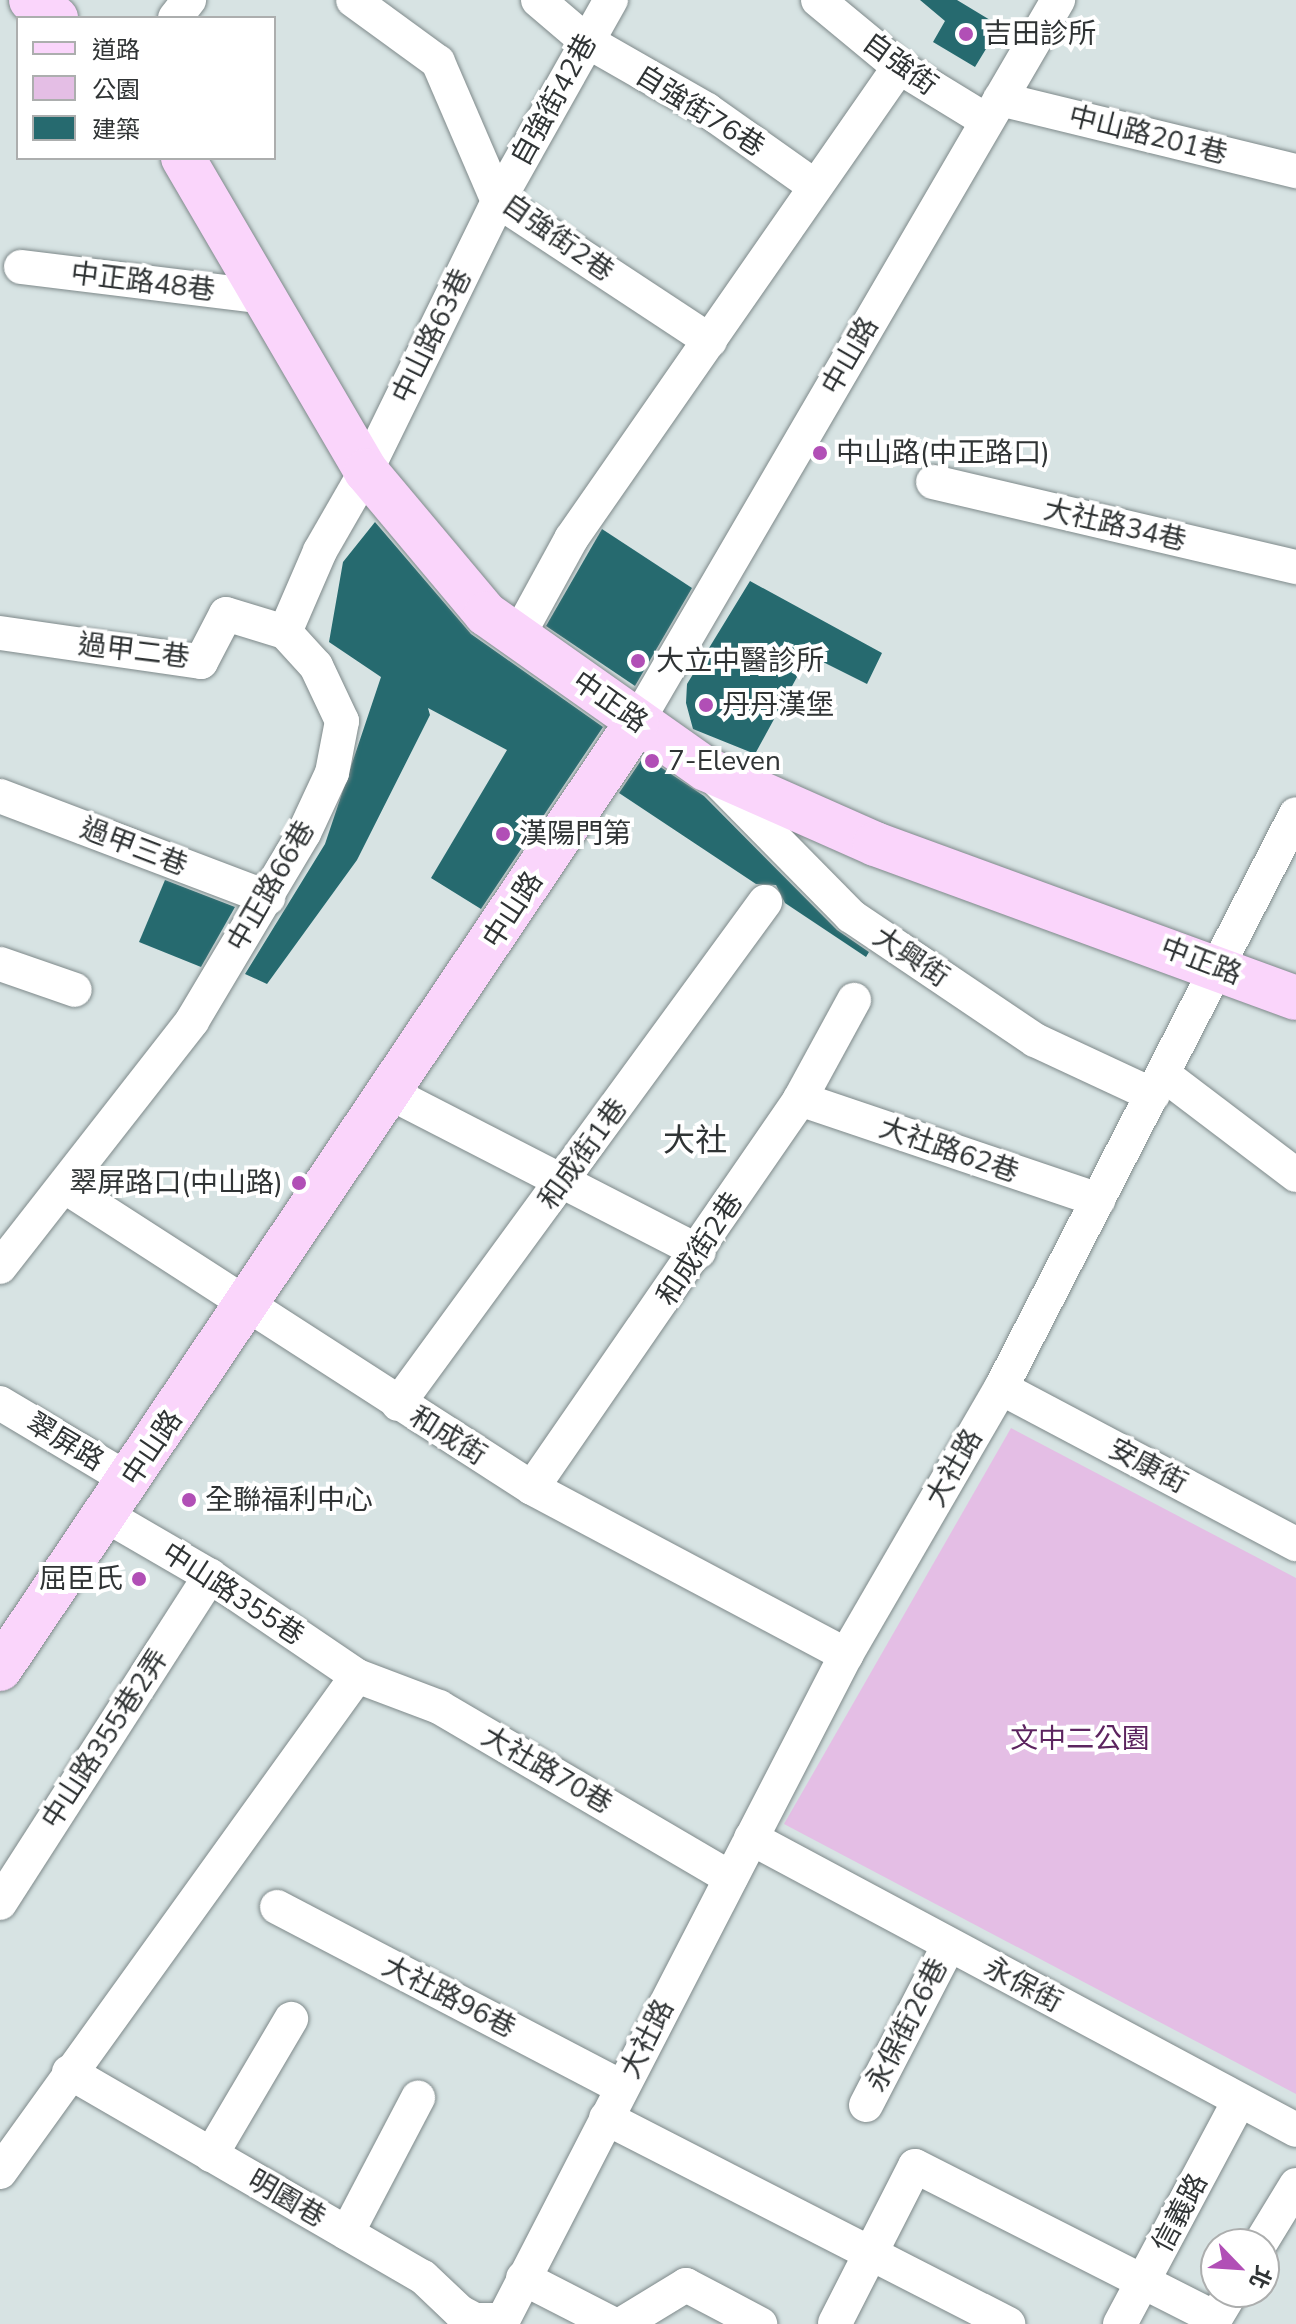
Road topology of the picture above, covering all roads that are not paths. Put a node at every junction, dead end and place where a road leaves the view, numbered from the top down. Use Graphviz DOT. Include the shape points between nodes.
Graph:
graph roads {
  1 [pos="31,0"];
  2 [pos="189,0"];
  3 [pos="353,0"];
  4 [pos="538,0"];
  5 [pos="611,0"];
  6 [pos="818,0"];
  7 [pos="1058,0"];
  8 [pos="53,16"];
  9 [pos="177,16"];
  10 [pos="585,40"];
  11 [pos="899,67"];
  12 [pos="993,110"];
  13 [pos="184,160"];
  14 [pos="1296,171"];
  15 [pos="813,185"];
  16 [pos="498,201"];
  17 [pos="21,267"];
  18 [pos="266,297"];
  19 [pos="710,341"];
  20 [pos="366,471"];
  21 [pos="933,482"];
  22 [pos="1296,567"];
  23 [pos="285,632"];
  24 [pos="0,633"];
  25 [pos="518,636"];
  26 [pos="637,722"];
  27 [pos="706,769"];
  28 [pos="0,796"];
  29 [pos="1296,814"];
  30 [pos="268,898"];
  31 [pos="765,902"];
  32 [pos="0,964"];
  33 [pos="1216,965"];
  34 [pos="75,990"];
  35 [pos="1296,998"];
  36 [pos="854,1000"];
  37 [pos="1158,1084"];
  38 [pos="392,1094"];
  39 [pos="800,1099"];
  40 [pos="1296,1175"];
  41 [pos="562,1182"];
  42 [pos="67,1188"];
  43 [pos="1098,1200"];
  44 [pos="699,1252"];
  45 [pos="0,1267"];
  46 [pos="246,1308"];
  47 [pos="1001,1388"];
  48 [pos="0,1403"];
  49 [pos="398,1404"];
  50 [pos="532,1488"];
  51 [pos="119,1498"];
  52 [pos="1296,1544"];
  53 [pos="210,1576"];
  54 [pos="846,1655"];
  55 [pos="0,1669"];
  56 [pos="357,1676"];
  57 [pos="751,1838"];
  58 [pos="730,1878"];
  59 [pos="0,1903"];
  60 [pos="277,1907"];
  61 [pos="949,1945"];
  62 [pos="291,2019"];
  63 [pos="69,2072"];
  64 [pos="622,2087"];
  65 [pos="418,2098"];
  66 [pos="1239,2101"];
  67 [pos="866,2105"];
  68 [pos="606,2118"];
  69 [pos="1296,2130"];
  70 [pos="211,2155"];
  71 [pos="0,2172"];
  72 [pos="1296,2185"];
  73 [pos="1270,2228"];
  74 [pos="347,2233"];
  75 [pos="870,2254"];
  76 [pos="523,2278"];
  77 [pos="1143,2282"];
  78 [pos="1219,2311"];
  79 [pos="501,2323"];
  80 [pos="835,2323"];
  81 [pos="613,2324"];
  82 [pos="622,2324"];
  83 [pos="760,2324"];
  84 [pos="1008,2324"];
  85 [pos="1120,2324"];
  1 -- 8 [label="main road"];
  2 -- 9 [label="street"];
  3 -- 16 [label="street, 自強街2巷" via="438,62"];
  4 -- 10 [label="street, 自強街76巷"];
  5 -- 10 [label="street, 自強街42巷"];
  6 -- 11 [label="street, 自強街"];
  7 -- 12 [label="street, 中山路"];
  10 -- 15 [label="street, 自強街76巷" via="707,110"];
  10 -- 16 [label="street, 自強街42巷"];
  11 -- 12 [label="street, 自強街"];
  11 -- 15 [label="street"];
  12 -- 14 [label="street, 中山路201巷"];
  12 -- 26 [label="street, 中山路"];
  13 -- 18 [label="main road, 中正路"];
  15 -- 19 [label="street"];
  16 -- 19 [label="street, 自強街2巷"];
  16 -- 20 [label="street, 中山路63巷"];
  17 -- 18 [label="street, 中正路48巷"];
  18 -- 20 [label="main road, 中正路"];
  19 -- 25 [label="street" via="571,539"];
  20 -- 23 [label="street" via="320,551"];
  20 -- 25 [label="main road, 中正路" via="486,614"];
  21 -- 22 [label="street, 大社路34巷"];
  23 -- 24 [label="street, 過甲二巷" via="226,614 201,662"];
  23 -- 30 [label="street, 中正路66巷" via="316,666 342,721 332,773"];
  25 -- 26 [label="main road, 中正路"];
  26 -- 27 [label="main road, 中正路"];
  26 -- 38 [label="main road, 中山路"];
  27 -- 33 [label="main road, 中正路" via="875,844"];
  27 -- 37 [label="street, 大興街" via="851,916 1035,1040"];
  28 -- 30 [label="street, 過甲三巷"];
  29 -- 33 [label="street, 大社路"];
  30 -- 42 [label="street, 中正路66巷" via="192,1021"];
  31 -- 41 [label="street, 和成街1巷"];
  32 -- 34 [label="street"];
  33 -- 35 [label="main road, 中正路"];
  33 -- 37 [label="street, 大社路"];
  36 -- 39 [label="street, 和成街2巷"];
  37 -- 40 [label="street, 大興街"];
  37 -- 43 [label="street, 大社路"];
  38 -- 41 [label="street"];
  38 -- 46 [label="main road, 中山路"];
  39 -- 43 [label="street, 大社路62巷"];
  39 -- 44 [label="street, 和成街2巷"];
  41 -- 44 [label="street"];
  41 -- 49 [label="street, 和成街1巷"];
  42 -- 45 [label="street, 中正路66巷"];
  42 -- 46 [label="street, 和成街"];
  43 -- 47 [label="street, 大社路"];
  44 -- 50 [label="street, 和成街2巷"];
  46 -- 49 [label="street, 和成街"];
  46 -- 51 [label="main road, 中山路"];
  47 -- 52 [label="street, 安康街"];
  47 -- 54 [label="street, 大社路"];
  48 -- 51 [label="street, 翠屏路"];
  49 -- 50 [label="street, 和成街"];
  50 -- 54 [label="street, 和成街"];
  51 -- 53 [label="street, 中山路355巷"];
  51 -- 55 [label="main road, 中山路"];
  53 -- 56 [label="street, 中山路355巷"];
  53 -- 59 [label="street, 中山路355巷2弄"];
  54 -- 57 [label="street, 大社路"];
  56 -- 58 [label="street, 大社路70巷" via="439,1707"];
  56 -- 63 [label="street"];
  57 -- 58 [label="street, 大社路"];
  57 -- 61 [label="street, 永保街"];
  58 -- 64 [label="street, 大社路"];
  60 -- 64 [label="street, 大社路96巷"];
  61 -- 66 [label="street, 永保街"];
  61 -- 67 [label="street, 永保街26巷"];
  62 -- 70 [label="street"];
  63 -- 70 [label="street, 明園巷"];
  63 -- 71 [label="street"];
  64 -- 68 [label="street, 大社路"];
  65 -- 74 [label="street"];
  66 -- 69 [label="street, 永保街"];
  66 -- 77 [label="street, 信義路"];
  68 -- 75 [label="street"];
  68 -- 76 [label="street, 大社路"];
  70 -- 74 [label="street, 明園巷"];
  72 -- 73 [label="street"];
  74 -- 79 [label="street, 明園巷" via="423,2277 460,2312"];
  75 -- 77 [label="street" via="915,2166"];
  75 -- 80 [label="street"];
  75 -- 84 [label="street"];
  76 -- 79 [label="street, 大社路"];
  76 -- 81 [label="street"];
  77 -- 78 [label="street"];
  77 -- 85 [label="street, 信義路"];
  82 -- 83 [label="street" via="686,2285"];
}
